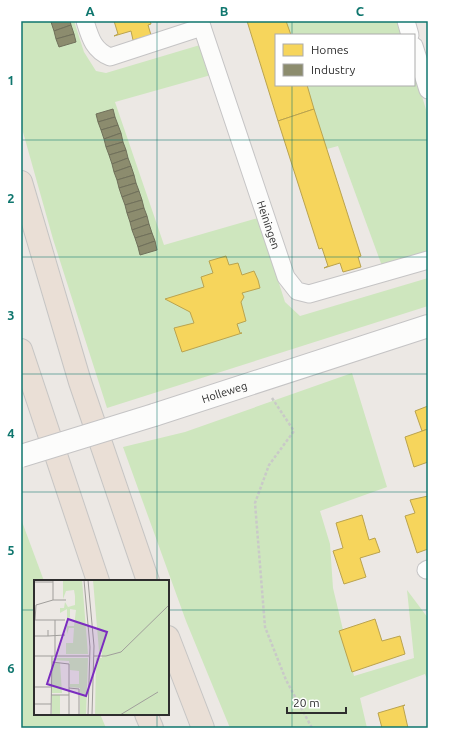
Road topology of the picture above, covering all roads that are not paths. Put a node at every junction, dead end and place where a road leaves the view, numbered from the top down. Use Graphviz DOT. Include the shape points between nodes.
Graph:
graph roads {
  1 [pos="85,21"];
  2 [pos="406,21"];
  3 [pos="201,24"];
  4 [pos="410,34"];
  5 [pos="415,49"];
  6 [pos="428,90"];
  7 [pos="21,182"];
  8 [pos="428,260"];
  9 [pos="428,326"];
  10 [pos="21,350"];
  11 [pos="21,456"];
  12 [pos="98,580"];
  13 [pos="148,580"];
  14 [pos="169,640"];
  15 [pos="146,715"];
  16 [pos="152,728"];
  17 [pos="203,728"];
  1 -- 3 [label="street, Heiningen" via="100,53 110,57"];
  2 -- 4 [label="street"];
  3 -- 8 [label="street, Heiningen" via="286,277 297,291 309,294"];
  5 -- 6 [label="street"];
  7 -- 13 [label="highway" via="80,382"];
  9 -- 11 [label="street, Holleweg, bridge" via="266,380"];
  10 -- 12 [label="highway"];
  14 -- 17 [label="highway"];
  15 -- 16 [label="highway"];
}
